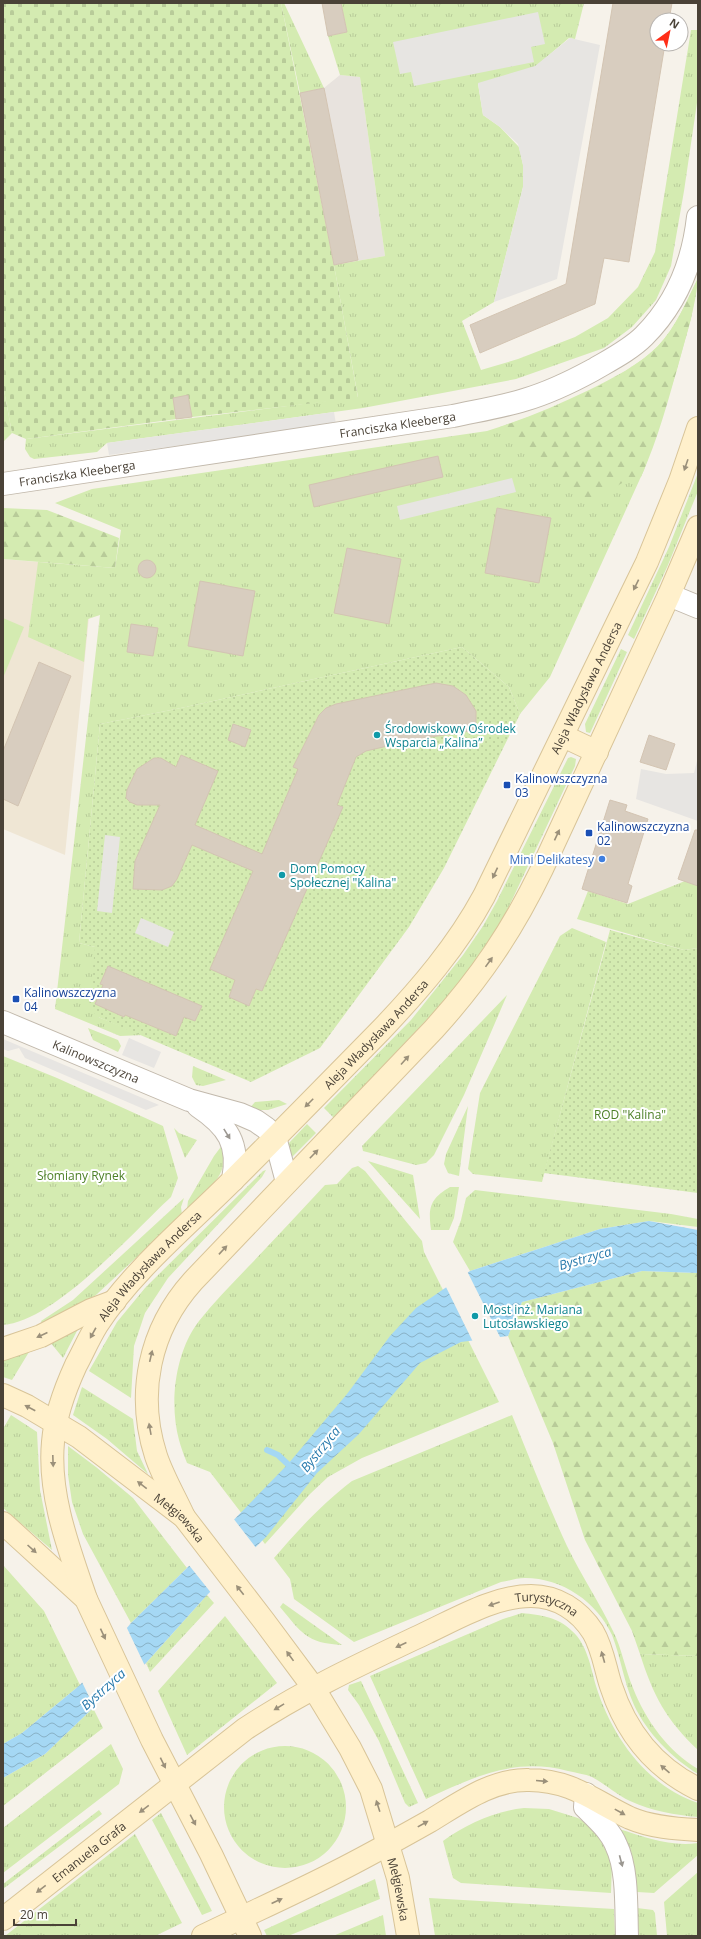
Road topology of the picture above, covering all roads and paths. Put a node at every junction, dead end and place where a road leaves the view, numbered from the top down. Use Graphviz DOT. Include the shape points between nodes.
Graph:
graph roads {
  1 [pos="698,217"];
  2 [pos="698,428"];
  3 [pos="3,484"];
  4 [pos="698,527"];
  5 [pos="669,596"];
  6 [pos="698,607"];
  7 [pos="562,736"];
  8 [pos="597,752"];
  9 [pos="3,1022"];
  10 [pos="188,1100"];
  11 [pos="275,1137"];
  12 [pos="233,1180"];
  13 [pos="288,1182"];
  14 [pos="115,1301"];
  15 [pos="3,1349"];
  16 [pos="3,1395"];
  17 [pos="57,1423"];
  18 [pos="184,1517"];
  19 [pos="3,1523"];
  20 [pos="86,1599"];
  21 [pos="313,1687"];
  22 [pos="175,1786"];
  23 [pos="698,1790"];
  24 [pos="586,1794"];
  25 [pos="698,1830"];
  26 [pos="389,1844"];
  27 [pos="3,1919"];
  28 [pos="246,1927"];
  29 [pos="203,1936"];
  30 [pos="408,1936"];
  31 [pos="627,1936"];
  1 -- 3 [label="street, Franciszka Kleeberga" via="692,253 681,284 665,311 643,337 613,359 553,390 524,400 453,416"];
  2 -- 7 [label="main road, Aleja Władysława Andersa, one-way" via="650,555"];
  4 -- 5 [label="main road"];
  5 -- 6 [label="street"];
  5 -- 8 [label="main road"];
  7 -- 8 [label="main road"];
  7 -- 11 [label="main road, Aleja Władysława Andersa, one-way" via="480,903 452,948 396,1015"];
  13 -- 8 [label="main road, one-way" via="434,1029 486,968 526,903"];
  9 -- 10 [label="street, Kalinowszczyzna"];
  10 -- 11 [label="street, Kalinowszczyzna" via="240,1114 256,1121"];
  10 -- 12 [label="street, Kalinowszczyzna, one-way" via="214,1116 234,1145 236,1163"];
  11 -- 12 [label="main road, Aleja Władysława Andersa"];
  11 -- 13 [label="street"];
  12 -- 14 [label="main road, Aleja Władysława Andersa" via="139,1272"];
  18 -- 13 [label="main road, one-way" via="157,1458 150,1429 146,1395 153,1350 166,1318 185,1290"];
  14 -- 15 [label="main road, one-way" via="90,1310 41,1336"];
  14 -- 17 [label="main road, Aleja Władysława Andersa, one-way" via="97,1324 76,1365"];
  17 -- 16 [label="main road, Mełgiewska, one-way"];
  18 -- 17 [label="main road, Mełgiewska, one-way" via="103,1454"];
  17 -- 20 [label="main road, Aleja Władysława Andersa, one-way" via="53,1441 54,1477 66,1540"];
  21 -- 18 [label="main road, Mełgiewska, one-way"];
  19 -- 20 [label="main road, one-way"];
  20 -- 22 [label="main road, one-way"];
  21 -- 22 [label="main road, Turystyczna, one-way" via="245,1729"];
  23 -- 21 [label="main road, Turystyczna, one-way" via="670,1773 642,1745 621,1712 599,1645 592,1632 572,1609 548,1598 519,1597 486,1606"];
  26 -- 21 [label="main road, Mełgiewska, one-way" via="372,1789"];
  22 -- 27 [label="main road, Emanuela Grafa, one-way"];
  22 -- 28 [label="main road, one-way"];
  24 -- 25 [label="main road, one-way" via="644,1823 666,1828"];
  26 -- 24 [label="main road, one-way" via="456,1804 499,1784 514,1780 548,1781"];
  24 -- 31 [label="street, one-way" via="585,1807 604,1826 616,1845 623,1869"];
  28 -- 26 [label="main road, one-way" via="334,1873"];
  26 -- 30 [label="main road, Mełgiewska"];
  28 -- 29 [label="main road"];
}
